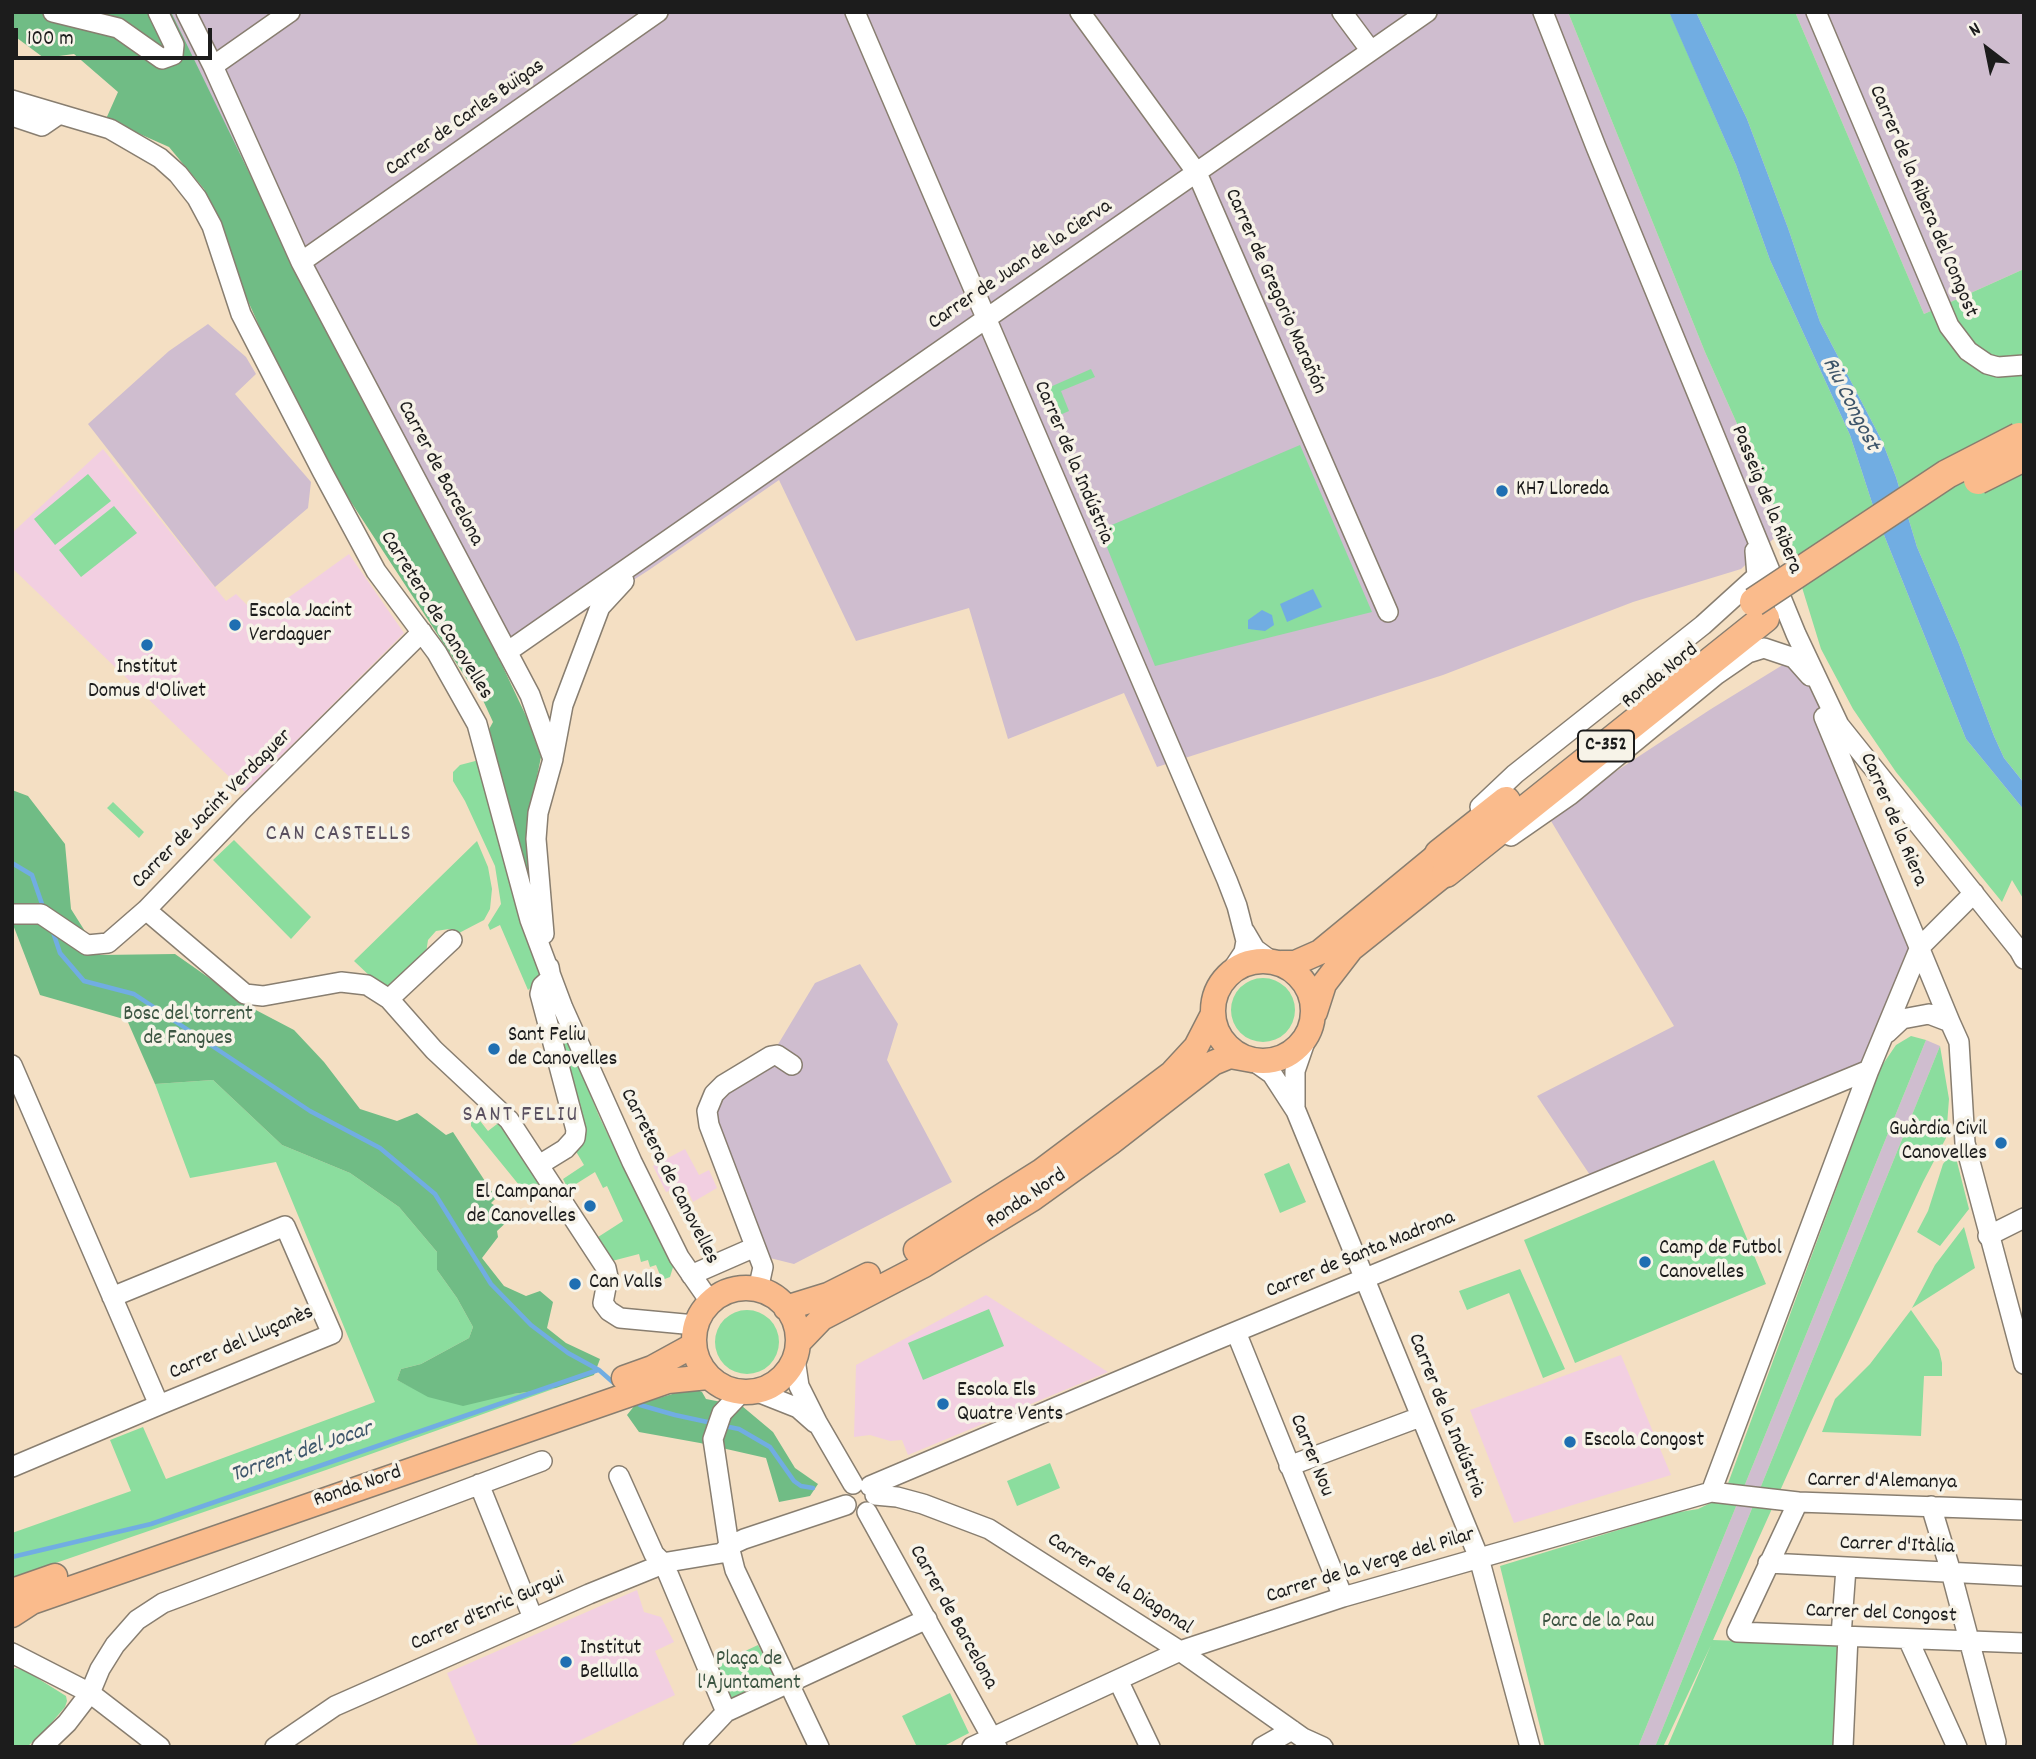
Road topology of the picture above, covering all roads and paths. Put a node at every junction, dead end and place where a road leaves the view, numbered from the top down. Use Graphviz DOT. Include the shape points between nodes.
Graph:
graph roads {
  1 [pos="53,12"];
  2 [pos="158,12"];
  3 [pos="186,12"];
  4 [pos="289,12"];
  5 [pos="658,12"];
  6 [pos="855,12"];
  7 [pos="1080,12"];
  8 [pos="1342,12"];
  9 [pos="1427,12"];
  10 [pos="1543,12"];
  11 [pos="1816,12"];
  12 [pos="1371,51"];
  13 [pos="213,66"];
  14 [pos="12,84"];
  15 [pos="12,100"];
  16 [pos="36,108"];
  17 [pos="58,115"];
  18 [pos="12,116"];
  19 [pos="1197,173"];
  20 [pos="301,262"];
  21 [pos="985,317"];
  22 [pos="2024,365"];
  23 [pos="2022,441"];
  24 [pos="1751,525"];
  25 [pos="643,559"];
  26 [pos="1388,612"];
  27 [pos="422,632"];
  28 [pos="1796,634"];
  29 [pos="507,652"];
  30 [pos="1804,670"];
  31 [pos="1822,690"];
  32 [pos="553,759"];
  33 [pos="1443,864"];
  34 [pos="1974,893"];
  35 [pos="146,910"];
  36 [pos="13,914"];
  37 [pos="1245,932"];
  38 [pos="452,940"];
  39 [pos="1920,947"];
  40 [pos="2024,959"];
  41 [pos="1275,962"];
  42 [pos="1230,973"];
  43 [pos="551,978"];
  44 [pos="389,999"];
  45 [pos="1314,1012"];
  46 [pos="1213,1014"];
  47 [pos="1950,1022"];
  48 [pos="1886,1033"];
  49 [pos="1306,1039"];
  50 [pos="1252,1060"];
  51 [pos="12,1065"];
  52 [pos="792,1065"];
  53 [pos="1869,1070"];
  54 [pos="1296,1111"];
  55 [pos="538,1166"];
  56 [pos="2024,1218"];
  57 [pos="1988,1236"];
  58 [pos="755,1247"];
  59 [pos="691,1275"];
  60 [pos="1364,1280"];
  61 [pos="758,1290"];
  62 [pos="113,1297"];
  63 [pos="710,1303"];
  64 [pos="786,1308"];
  65 [pos="1236,1332"];
  66 [pos="695,1335"];
  67 [pos="796,1351"];
  68 [pos="2024,1364"];
  69 [pos="709,1377"];
  70 [pos="615,1390"];
  71 [pos="749,1392"];
  72 [pos="159,1405"];
  73 [pos="1420,1417"];
  74 [pos="821,1429"];
  75 [pos="542,1461"];
  76 [pos="1289,1466"];
  77 [pos="12,1468"];
  78 [pos="619,1476"];
  79 [pos="479,1484"];
  80 [pos="1711,1492"];
  81 [pos="866,1494"];
  82 [pos="1798,1502"];
  83 [pos="846,1505"];
  84 [pos="1931,1506"];
  85 [pos="2024,1510"];
  86 [pos="729,1546"];
  87 [pos="1479,1558"];
  88 [pos="1768,1563"];
  89 [pos="664,1564"];
  90 [pos="1846,1568"];
  91 [pos="1951,1572"];
  92 [pos="2024,1576"];
  93 [pos="12,1591"];
  94 [pos="1343,1597"];
  95 [pos="12,1615"];
  96 [pos="533,1618"];
  97 [pos="927,1619"];
  98 [pos="1737,1632"];
  99 [pos="1844,1636"];
  100 [pos="1908,1639"];
  101 [pos="1970,1641"];
  102 [pos="2024,1643"];
  103 [pos="1180,1651"];
  104 [pos="12,1653"];
  105 [pos="1118,1680"];
  106 [pos="788,1683"];
  107 [pos="90,1693"];
  108 [pos="726,1712"];
  109 [pos="1292,1730"];
  110 [pos="995,1742"];
  111 [pos="1996,1742"];
  112 [pos="42,1747"];
  113 [pos="160,1747"];
  114 [pos="275,1747"];
  115 [pos="694,1747"];
  116 [pos="819,1747"];
  117 [pos="972,1747"];
  118 [pos="1150,1747"];
  119 [pos="1262,1747"];
  120 [pos="1323,1747"];
  121 [pos="1530,1747"];
  122 [pos="1843,1747"];
  123 [pos="1957,1747"];
  1 -- 2 [label="street" via="118,28 162,59 173,55 174,45"];
  3 -- 13 [label="street, Carrer de Barcelona"];
  4 -- 13 [label="street"];
  5 -- 20 [label="street, Carrer de Carles Buïgas"];
  6 -- 21 [label="street, Carrer de la Indústria"];
  7 -- 19 [label="street, Carrer de Gregorio Marañón"];
  8 -- 12 [label="street"];
  9 -- 12 [label="street, Carrer de Juan de la Cierva"];
  10 -- 24 [label="street, Passeig de la Ribera"];
  11 -- 22 [label="street, Carrer de la Ribera del Congost" via="1949,326 1968,351 1987,363"];
  12 -- 19 [label="street, Carrer de Juan de la Cierva"];
  13 -- 20 [label="street, Carrer de Barcelona"];
  14 -- 16 [label="street"];
  15 -- 16 [label="street, Carretera de Canovelles"];
  16 -- 17 [label="street, Carretera de Canovelles"];
  17 -- 18 [label="street" via="42,126"];
  17 -- 27 [label="street, Carretera de Canovelles" via="110,129 160,158 197,198 212,226 253,340 376,571"];
  19 -- 21 [label="street, Carrer de Juan de la Cierva"];
  19 -- 26 [label="street, Carrer de Gregorio Marañón"];
  20 -- 29 [label="street, Carrer de Barcelona"];
  21 -- 25 [label="street, Carrer de Juan de la Cierva"];
  21 -- 37 [label="street, Carrer de la Indústria" via="1227,880"];
  23 -- 33 [label="highway, Ronda Nord / C-352, bridge" via="1956,491 1759,610"];
  24 -- 28 [label="street, Passeig de la Ribera"];
  24 -- 33 [label="street" via="1757,576 1479,807"];
  25 -- 29 [label="street, Carrer de Juan de la Cierva"];
  25 -- 32 [label="street, Carrer de Juan de la Cierva" via="600,607 563,705"];
  27 -- 35 [label="street, Carrer de Jacint Verdaguer"];
  27 -- 43 [label="street, Carretera de Canovelles" via="477,724 530,920"];
  28 -- 30 [label="street, Carrer de la Riera"];
  28 -- 31 [label="street, Passeig de la Ribera"];
  29 -- 32 [label="street, Carrer de Barcelona" via="530,695"];
  30 -- 31 [label="street"];
  30 -- 33 [label="street" via="1794,658 1764,648 1748,653 1525,827"];
  30 -- 39 [label="street, Carrer de la Riera"];
  31 -- 34 [label="street, Passeig de la Ribera" via="1839,725"];
  32 -- 43 [label="street" via="536,839"];
  33 -- 41 [label="main road, Ronda Nord / C-352" via="1320,953 1295,963"];
  33 -- 45 [label="main road, Ronda Nord / C-352" via="1351,949 1324,984"];
  34 -- 39 [label="street"];
  34 -- 40 [label="street, Passeig de la Ribera"];
  35 -- 36 [label="street, Carrer de Jacint Verdaguer" via="108,943 87,945 41,914"];
  35 -- 44 [label="street" via="245,994 263,996 341,982 367,985"];
  37 -- 41 [label="street" via="1255,948"];
  37 -- 42 [label="street" via="1244,952"];
  38 -- 44 [label="street"];
  39 -- 47 [label="street, Carrer de la Riera"];
  39 -- 48 [label="street"];
  41 -- 42 [label="main road, C-352" via="1258,960"];
  41 -- 45 [label="main road" via="1304,980"];
  42 -- 46 [label="main road" via="1217,992"];
  43 -- 55 [label="street" via="540,994 576,1130 565,1149"];
  43 -- 59 [label="street, Carretera de Canovelles" via="632,1162"];
  44 -- 55 [label="street" via="434,1050 509,1120"];
  45 -- 49 [label="main road, C-352"];
  46 -- 50 [label="main road" via="1224,1043"];
  46 -- 64 [label="main road, Ronda Nord" via="1180,1066 1040,1172 895,1261 828,1295"];
  47 -- 48 [label="street" via="1929,1013 1902,1019"];
  47 -- 57 [label="street, Carrer de la Riera" via="1959,1042 1965,1143"];
  48 -- 53 [label="street"];
  49 -- 50 [label="main road" via="1284,1057"];
  49 -- 54 [label="street" via="1295,1071"];
  50 -- 54 [label="street" via="1272,1074"];
  50 -- 67 [label="main road, Ronda Nord" via="1230,1056 1213,1063 1032,1199 924,1265 822,1318"];
  51 -- 62 [label="street, Carrer del Lluçanès"];
  52 -- 58 [label="street" via="771,1056 723,1085 707,1111"];
  53 -- 60 [label="street, Carrer de Santa Madrona"];
  53 -- 80 [label="street"];
  54 -- 60 [label="street, Carrer de la Indústria"];
  55 -- 66 [label="street" via="606,1268 603,1303 609,1311 620,1318 650,1319"];
  56 -- 57 [label="street"];
  57 -- 68 [label="street"];
  58 -- 59 [label="street"];
  58 -- 61 [label="street" via="763,1267"];
  59 -- 63 [label="street, Carretera de Canovelles"];
  60 -- 65 [label="street, Carrer de Santa Madrona"];
  60 -- 73 [label="street, Carrer de la Indústria"];
  61 -- 63 [label="main road" via="731,1290"];
  61 -- 64 [label="main road"];
  62 -- 72 [label="street, Carrer del Lluçanès"];
  62 -- 72 [label="street, Carrer del Lluçanès" via="285,1226 332,1334"];
  63 -- 66 [label="main road" via="701,1313"];
  64 -- 67 [label="main road" via="795,1322"];
  65 -- 76 [label="street, Carrer Nou"];
  65 -- 81 [label="street, Carrer de Santa Madrona"];
  66 -- 69 [label="main road" via="699,1363"];
  66 -- 70 [label="main road, Ronda Nord"];
  67 -- 71 [label="main road" via="787,1372 773,1385"];
  67 -- 74 [label="street, Carrer de Barcelona" via="799,1386"];
  69 -- 70 [label="main road, Ronda Nord"];
  69 -- 71 [label="main road" via="725,1388"];
  70 -- 93 [label="main road, Ronda Nord"];
  70 -- 95 [label="main road, Ronda Nord" via="32,1602"];
  71 -- 74 [label="street, Carrer de Barcelona" via="798,1408"];
  71 -- 86 [label="street" via="719,1420 713,1439"];
  72 -- 77 [label="street"];
  73 -- 76 [label="street"];
  73 -- 87 [label="street, Carrer de la Indústria"];
  74 -- 81 [label="street, Carrer de Barcelona"];
  75 -- 79 [label="street"];
  76 -- 94 [label="street, Carrer Nou"];
  78 -- 89 [label="street" via="654,1554"];
  79 -- 96 [label="street"];
  79 -- 107 [label="street" via="163,1602 137,1620 115,1645"];
  80 -- 82 [label="street, Carrer de la Verge del Pilar"];
  80 -- 87 [label="street, Carrer de la Verge del Pilar"];
  81 -- 83 [label="street, Carrer de la Diagonal" via="857,1513"];
  81 -- 97 [label="street, Carrer de Barcelona"];
  81 -- 103 [label="street, Carrer de la Diagonal" via="923,1504 989,1529"];
  82 -- 84 [label="street, Carrer d'Alemanya"];
  82 -- 88 [label="street, Carrer d'Alemanya"];
  83 -- 86 [label="street, Carrer d'Enric Gurgui"];
  84 -- 85 [label="street, Carrer d'Alemanya"];
  84 -- 91 [label="street"];
  86 -- 89 [label="street, Carrer d'Enric Gurgui" via="722,1553"];
  86 -- 106 [label="street" via="735,1570"];
  87 -- 94 [label="street, Carrer de la Verge del Pilar"];
  87 -- 121 [label="street, Carrer de la Indústria"];
  88 -- 90 [label="street, Carrer d'Itàlia"];
  88 -- 98 [label="street, Carrer d'Alemanya"];
  89 -- 96 [label="street, Carrer d'Enric Gurgui"];
  89 -- 108 [label="street"];
  90 -- 91 [label="street, Carrer d'Itàlia"];
  90 -- 99 [label="street"];
  91 -- 92 [label="street, Carrer d'Itàlia"];
  91 -- 101 [label="street"];
  94 -- 103 [label="street, Carrer de la Verge del Pilar"];
  96 -- 114 [label="street, Carrer d'Enric Gurgui" via="335,1706"];
  97 -- 106 [label="street"];
  97 -- 110 [label="street, Carrer de Barcelona"];
  98 -- 99 [label="street, Carrer del Congost"];
  99 -- 100 [label="street, Carrer del Congost"];
  99 -- 122 [label="street"];
  100 -- 101 [label="street, Carrer del Congost"];
  100 -- 123 [label="street"];
  101 -- 102 [label="street, Carrer del Congost"];
  101 -- 111 [label="street"];
  103 -- 105 [label="street, Carrer de la Verge del Pilar"];
  103 -- 109 [label="street, Carrer de la Diagonal"];
  104 -- 107 [label="street"];
  105 -- 110 [label="street, Carrer de la Verge del Pilar"];
  105 -- 118 [label="street"];
  106 -- 108 [label="street"];
  106 -- 116 [label="street"];
  107 -- 112 [label="street"];
  107 -- 113 [label="street"];
  108 -- 115 [label="street"];
  109 -- 119 [label="street"];
  109 -- 120 [label="street, Carrer de la Diagonal"];
  110 -- 117 [label="street, Carrer de la Verge del Pilar"];
}
